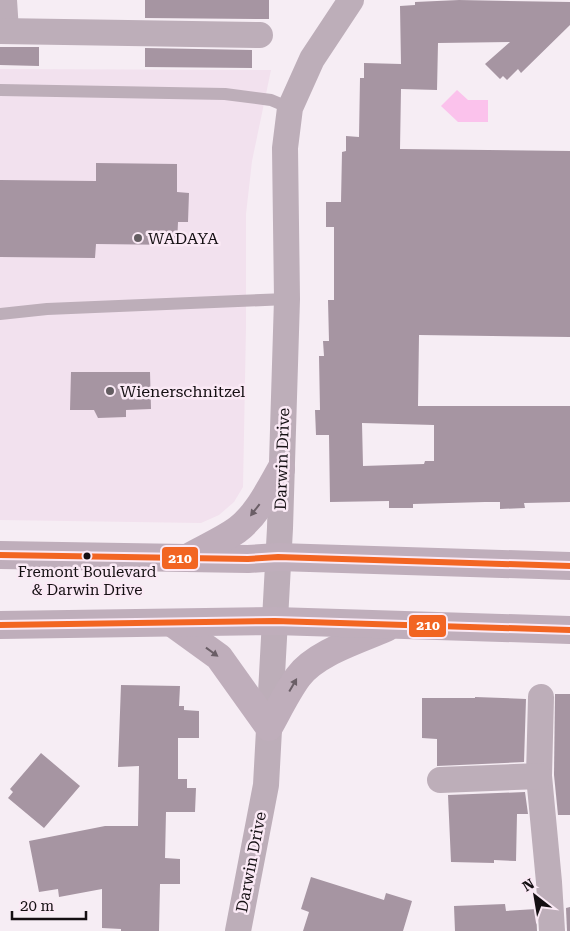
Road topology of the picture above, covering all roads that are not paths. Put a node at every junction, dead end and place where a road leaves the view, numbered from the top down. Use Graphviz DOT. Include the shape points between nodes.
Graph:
graph roads {
  1 [pos="4,0"];
  2 [pos="351,0"];
  3 [pos="3,31"];
  4 [pos="260,35"];
  5 [pos="0,90"];
  6 [pos="290,108"];
  7 [pos="287,299"];
  8 [pos="0,314"];
  9 [pos="282,470"];
  10 [pos="0,555"];
  11 [pos="189,557"];
  12 [pos="278,557"];
  13 [pos="570,566"];
  14 [pos="275,621"];
  15 [pos="172,623"];
  16 [pos="0,625"];
  17 [pos="393,625"];
  18 [pos="570,630"];
  19 [pos="541,697"];
  20 [pos="269,727"];
  21 [pos="539,776"];
  22 [pos="440,780"];
  23 [pos="238,931"];
  24 [pos="552,931"];
  1 -- 3 [label="street"];
  2 -- 6 [label="street, Darwin Drive" via="312,60"];
  3 -- 4 [label="street"];
  5 -- 6 [label="lane" via="225,94 271,100"];
  6 -- 7 [label="street, Darwin Drive" via="285,148"];
  7 -- 8 [label="lane" via="47,309"];
  7 -- 9 [label="street, Darwin Drive"];
  9 -- 11 [label="main road, one-way" via="256,510 238,530"];
  9 -- 12 [label="street, Darwin Drive"];
  10 -- 11 [label="main road"];
  11 -- 12 [label="main road"];
  12 -- 13 [label="main road"];
  12 -- 14 [label="street, Darwin Drive"];
  14 -- 15 [label="main road"];
  14 -- 17 [label="main road"];
  14 -- 20 [label="street, Darwin Drive"];
  15 -- 16 [label="main road"];
  15 -- 20 [label="main road, one-way" via="219,657"];
  17 -- 18 [label="main road"];
  20 -- 17 [label="main road, one-way" via="298,676 307,667 323,656"];
  19 -- 21 [label="street"];
  20 -- 23 [label="street, Darwin Drive" via="266,785"];
  21 -- 22 [label="street"];
  21 -- 24 [label="street"];
}
